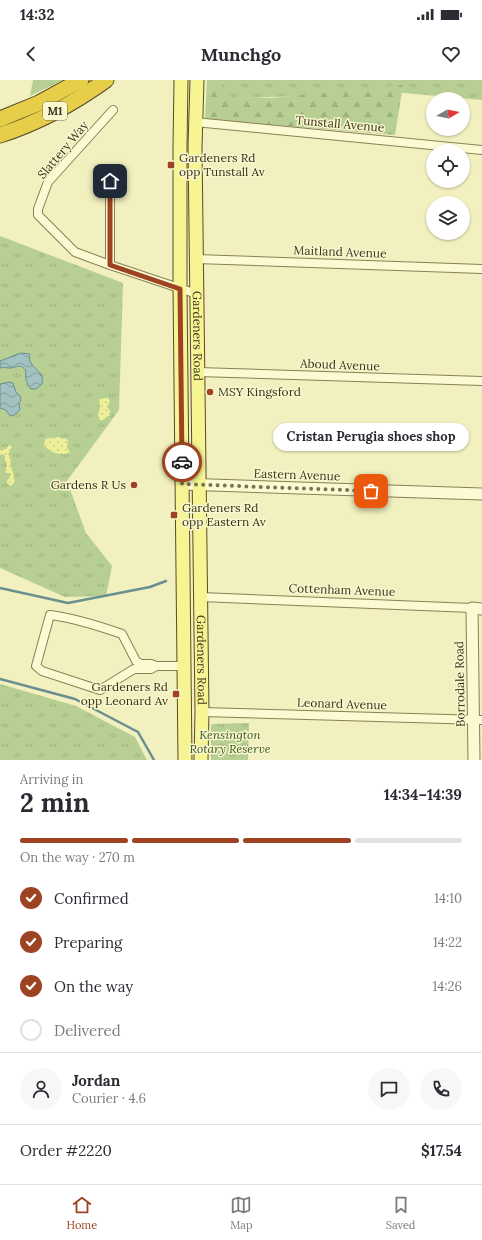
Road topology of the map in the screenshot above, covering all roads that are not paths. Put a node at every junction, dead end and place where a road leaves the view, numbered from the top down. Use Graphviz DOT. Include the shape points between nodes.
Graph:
graph roads {
  1 [pos="81,80"];
  2 [pos="106,80"];
  3 [pos="181,80"];
  4 [pos="197,80"];
  5 [pos="113,110"];
  6 [pos="0,119"];
  7 [pos="195,122"];
  8 [pos="0,135"];
  9 [pos="482,150"];
  10 [pos="110,181"];
  11 [pos="196,259"];
  12 [pos="110,265"];
  13 [pos="482,269"];
  14 [pos="180,289"];
  15 [pos="197,294"];
  16 [pos="198,372"];
  17 [pos="482,381"];
  18 [pos="182,484"];
  19 [pos="199,485"];
  20 [pos="482,494"];
  21 [pos="200,597"];
  22 [pos="477,608"];
  23 [pos="156,666"];
  24 [pos="184,666"];
  25 [pos="202,712"];
  26 [pos="478,720"];
  27 [pos="185,760"];
  28 [pos="201,760"];
  29 [pos="474,760"];
  1 -- 6 [label="highway, M1" via="38,103"];
  2 -- 8 [label="highway, M1" via="30,124"];
  3 -- 14 [label="main road, Gardeners Road"];
  4 -- 7 [label="main road, Gardeners Road"];
  5 -- 12 [label="street, Slattery Way" via="48,182 38,210 38,215 75,252"];
  7 -- 9 [label="street, Tunstall Avenue"];
  7 -- 11 [label="main road, Gardeners Road"];
  10 -- 12 [label="street"];
  11 -- 13 [label="street, Maitland Avenue"];
  11 -- 15 [label="main road, Gardeners Road"];
  12 -- 14 [label="street, Slattery Way"];
  14 -- 15 [label="street, Slattery Way"];
  14 -- 18 [label="main road, Gardeners Road"];
  15 -- 16 [label="main road, Gardeners Road"];
  16 -- 17 [label="street, Aboud Avenue"];
  16 -- 19 [label="main road, Gardeners Road"];
  18 -- 19 [label="street, Eastern Avenue"];
  18 -- 24 [label="main road, Gardeners Road"];
  19 -- 20 [label="street, Eastern Avenue"];
  19 -- 21 [label="main road, Gardeners Road"];
  21 -- 22 [label="street, Cottenham Avenue"];
  21 -- 25 [label="main road, Gardeners Road"];
  22 -- 26 [label="street, Borrodale Road"];
  23 -- 23 [label="street" via="134,669 100,690 42,671 36,666 50,615 122,634 136,661"];
  23 -- 24 [label="street"];
  24 -- 27 [label="main road, Gardeners Road"];
  25 -- 26 [label="street, Leonard Avenue"];
  25 -- 28 [label="main road, Gardeners Road"];
  26 -- 29 [label="street, Borrodale Road"];
}
